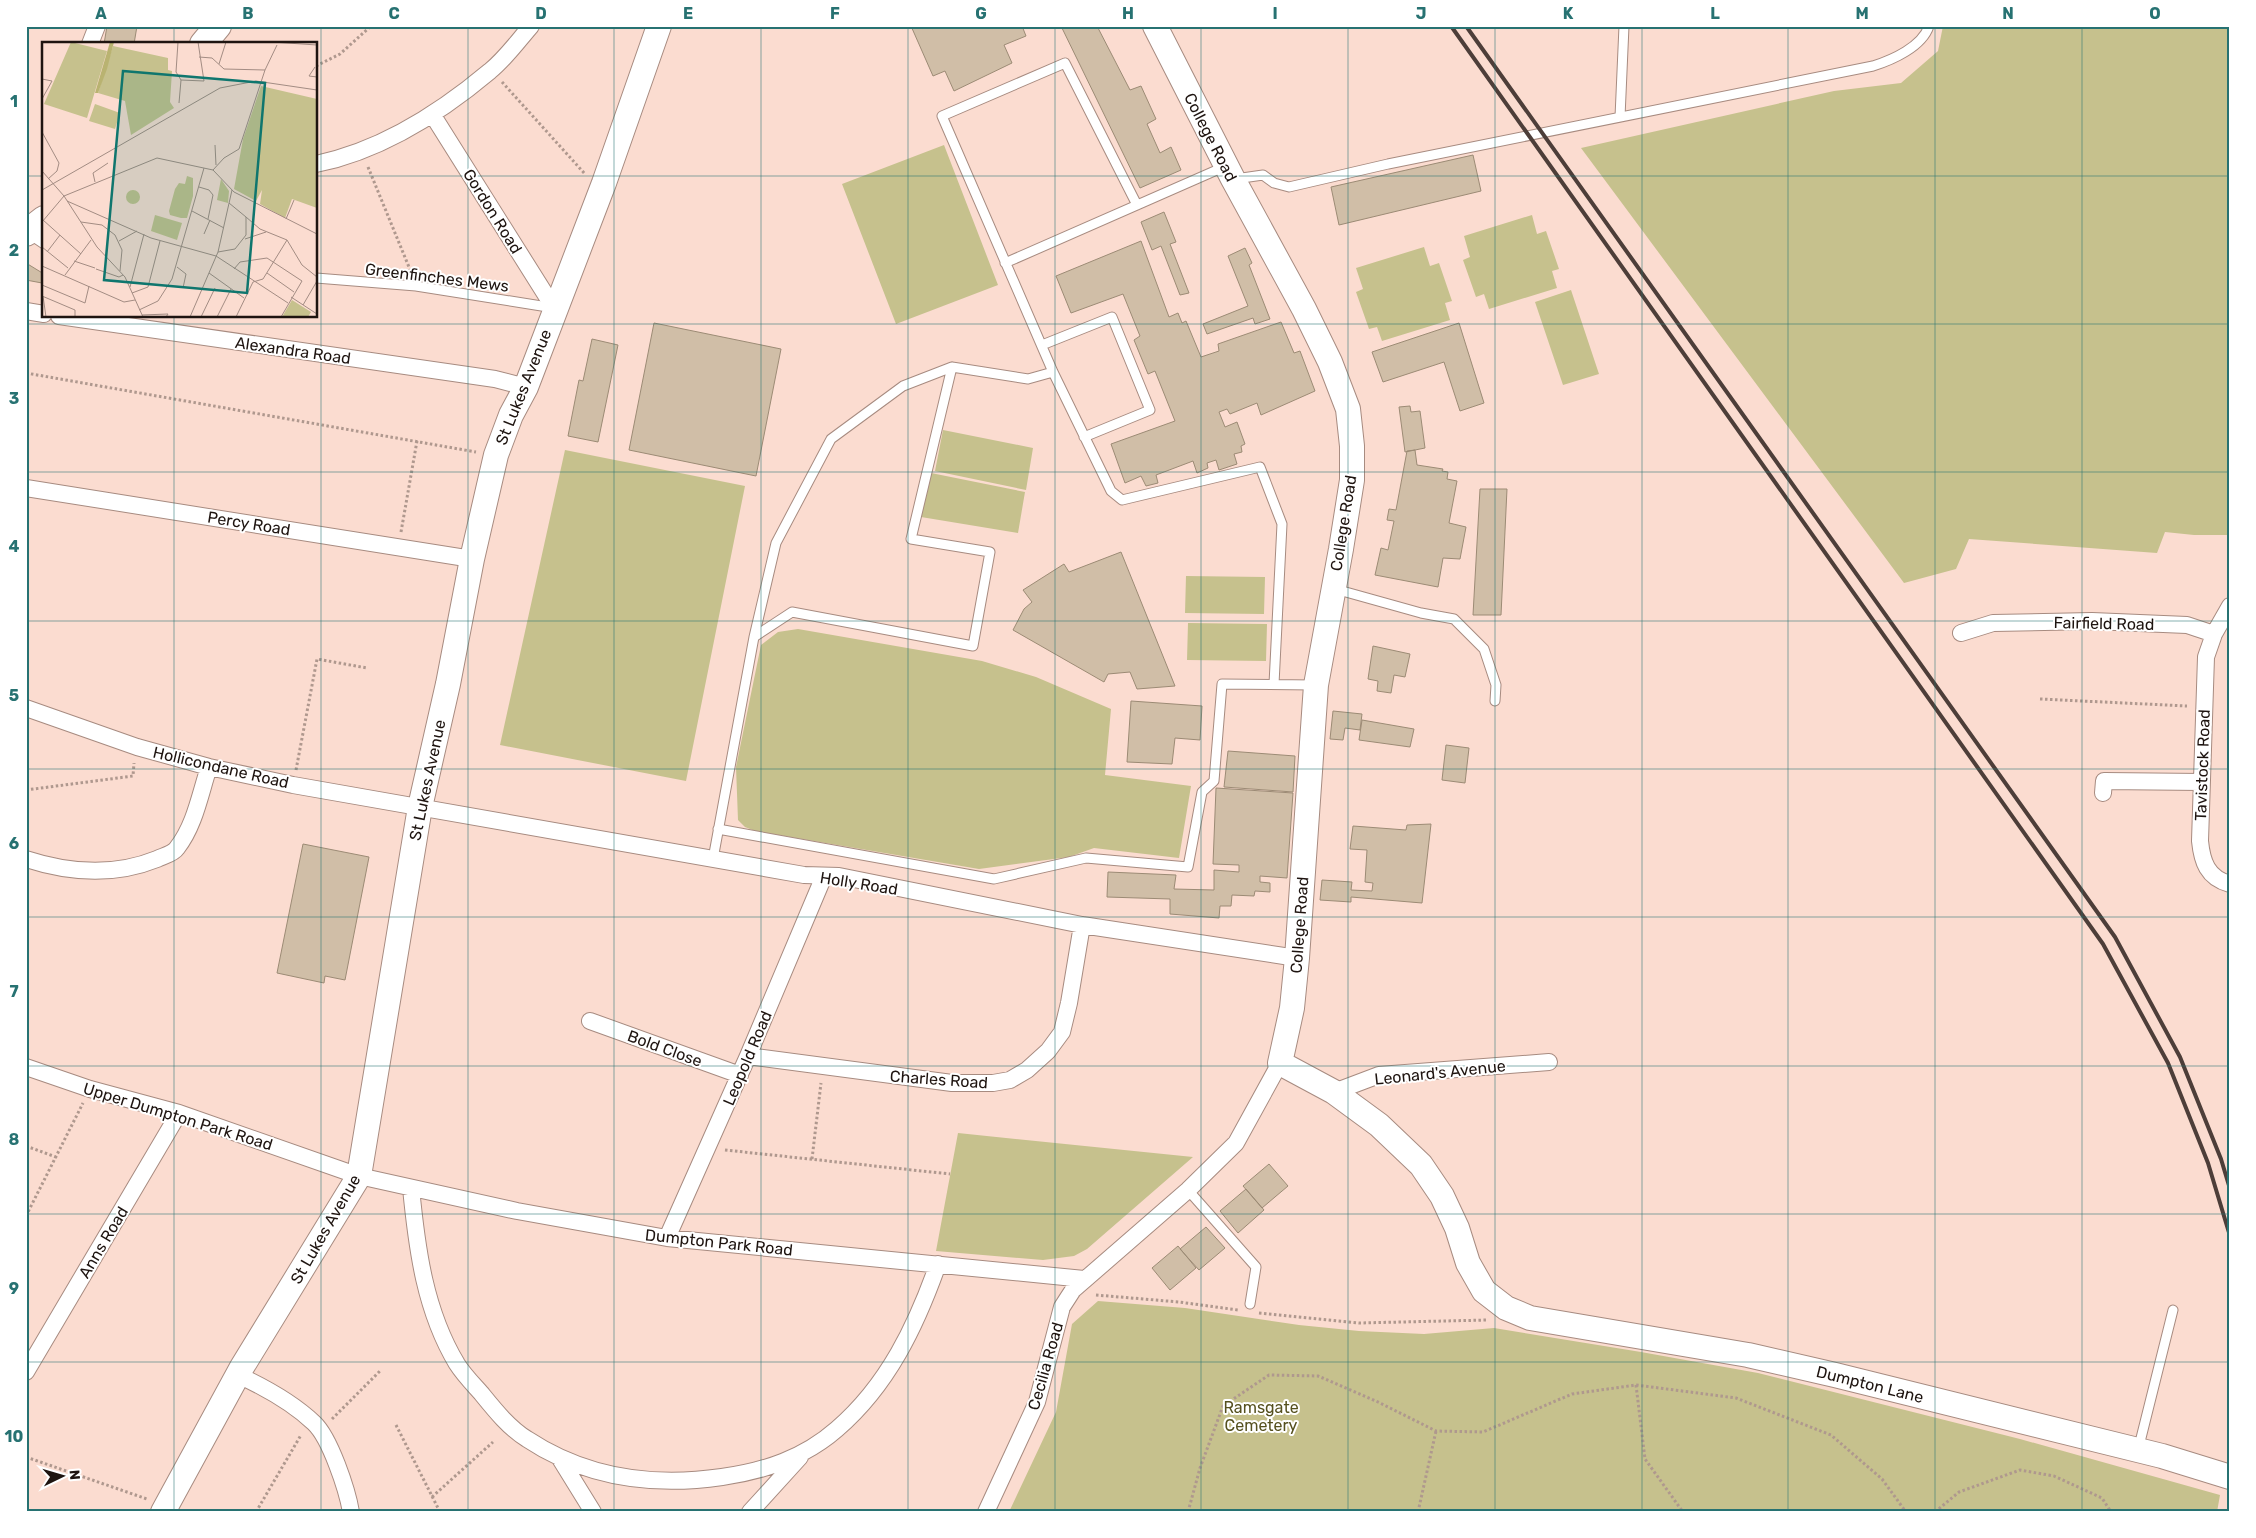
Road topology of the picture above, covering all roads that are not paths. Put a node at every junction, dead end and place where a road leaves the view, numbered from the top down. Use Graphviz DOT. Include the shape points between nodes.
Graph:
graph roads {
  1 [pos="96,26"];
  2 [pos="218,26"];
  3 [pos="531,26"];
  4 [pos="659,26"];
  5 [pos="1155,26"];
  6 [pos="1624,26"];
  7 [pos="1929,26"];
  8 [pos="91,42"];
  9 [pos="205,42"];
  10 [pos="432,114"];
  11 [pos="1620,117"];
  12 [pos="318,164"];
  13 [pos="1230,173"];
  14 [pos="1137,205"];
  15 [pos="1005,264"];
  16 [pos="318,278"];
  17 [pos="554,308"];
  18 [pos="26,312"];
  19 [pos="42,314"];
  20 [pos="73,318"];
  21 [pos="1042,345"];
  22 [pos="952,367"];
  23 [pos="1053,372"];
  24 [pos="526,387"];
  25 [pos="1084,437"];
  26 [pos="26,488"];
  27 [pos="472,559"];
  28 [pos="1333,588"];
  29 [pos="2230,606"];
  30 [pos="1961,633"];
  31 [pos="2214,634"];
  32 [pos="754,637"];
  33 [pos="1274,684"];
  34 [pos="1316,685"];
  35 [pos="1495,701"];
  36 [pos="26,708"];
  37 [pos="209,767"];
  38 [pos="2202,782"];
  39 [pos="2103,793"];
  40 [pos="420,807"];
  41 [pos="718,829"];
  42 [pos="26,859"];
  43 [pos="713,859"];
  44 [pos="824,876"];
  45 [pos="2230,884"];
  46 [pos="1082,925"];
  47 [pos="1297,958"];
  48 [pos="590,1021"];
  49 [pos="748,1056"];
  50 [pos="1549,1062"];
  51 [pos="1280,1063"];
  52 [pos="26,1067"];
  53 [pos="740,1075"];
  54 [pos="1334,1092"];
  55 [pos="179,1113"];
  56 [pos="359,1176"];
  57 [pos="411,1188"];
  58 [pos="1188,1190"];
  59 [pos="667,1238"];
  60 [pos="938,1264"];
  61 [pos="1084,1279"];
  62 [pos="1249,1309"];
  63 [pos="2173,1310"];
  64 [pos="28,1366"];
  65 [pos="238,1375"];
  66 [pos="2138,1451"];
  67 [pos="803,1453"];
  68 [pos="559,1457"];
  69 [pos="2230,1477"];
  70 [pos="164,1509"];
  71 [pos="351,1512"];
  72 [pos="593,1512"];
  73 [pos="750,1512"];
  74 [pos="986,1512"];
  1 -- 8 [label="street"];
  2 -- 9 [label="main road"];
  3 -- 10 [label="street" via="491,70"];
  4 -- 17 [label="street, St Lukes Avenue" via="604,182"];
  5 -- 13 [label="street, College Road"];
  6 -- 11 [label="lane"];
  7 -- 11 [label="lane" via="1911,48 1892,60 1873,66"];
  10 -- 12 [label="street" via="392,137 339,159"];
  10 -- 17 [label="street, Gordon Road"];
  11 -- 13 [label="lane" via="1289,187 1274,183 1263,175"];
  13 -- 14 [label="lane"];
  13 -- 28 [label="street, College Road" via="1330,362 1348,409 1352,480"];
  14 -- 15 [label="lane"];
  14 -- 15 [label="lane" via="1065,64 942,116"];
  15 -- 21 [label="lane"];
  16 -- 17 [label="lane, Greenfinches Mews" via="416,286"];
  17 -- 24 [label="street, St Lukes Avenue"];
  18 -- 19 [label="street"];
  20 -- 24 [label="street, Alexandra Road" via="495,379"];
  21 -- 23 [label="lane"];
  21 -- 25 [label="lane" via="1112,317 1150,410"];
  22 -- 23 [label="lane" via="1028,379"];
  22 -- 32 [label="lane" via="903,386 831,439 776,543"];
  22 -- 32 [label="lane" via="911,539 990,552 973,646 792,612"];
  23 -- 25 [label="lane"];
  24 -- 27 [label="street, St Lukes Avenue" via="511,415 496,456"];
  25 -- 33 [label="lane" via="1111,491 1122,500 1260,467 1282,524"];
  26 -- 27 [label="street, Percy Road"];
  27 -- 40 [label="street, St Lukes Avenue"];
  28 -- 34 [label="street, College Road"];
  28 -- 35 [label="lane" via="1454,619 1484,648 1496,685"];
  29 -- 31 [label="street"];
  30 -- 31 [label="street, Fairfield Road" via="1993,623 2092,621 2187,625"];
  31 -- 38 [label="street, Tavistock Road" via="2206,657"];
  32 -- 41 [label="lane"];
  33 -- 34 [label="lane"];
  33 -- 41 [label="lane" via="1222,684 1214,781 1202,792 1188,867 1086,858 994,879"];
  34 -- 47 [label="street, College Road"];
  36 -- 37 [label="street, Hollicondane Road" via="137,747"];
  37 -- 40 [label="street, Hollicondane Road"];
  37 -- 42 [label="street" via="189,830 176,851 143,864 105,871 79,871"];
  38 -- 39 [label="street" via="2104,781"];
  38 -- 45 [label="street, Tavistock Road" via="2202,862 2212,875"];
  40 -- 43 [label="street, Holly Road"];
  40 -- 56 [label="street, St Lukes Avenue"];
  41 -- 43 [label="lane"];
  43 -- 44 [label="street, Holly Road"];
  44 -- 46 [label="street, Holly Road" via="839,876"];
  44 -- 49 [label="street, Leopold Road"];
  46 -- 47 [label="street, Holly Road"];
  46 -- 49 [label="street, Charles Road" via="1062,1032 1048,1051 1010,1080 974,1084 824,1068"];
  47 -- 51 [label="street, College Road" via="1292,1008"];
  48 -- 53 [label="street, Bold Close"];
  49 -- 53 [label="street, Leopold Road"];
  50 -- 54 [label="street, Leonard's Avenue" via="1379,1075"];
  51 -- 54 [label="street"];
  51 -- 58 [label="street, College Road" via="1236,1143"];
  52 -- 55 [label="street, Upper Dumpton Park Road" via="90,1089"];
  53 -- 59 [label="street, Leopold Road"];
  54 -- 66 [label="street, Dumpton Lane" via="1379,1125 1421,1165 1442,1196 1468,1263 1484,1291 1506,1308 1530,1318 1738,1354 1835,1375"];
  55 -- 56 [label="street, Upper Dumpton Park Road"];
  55 -- 64 [label="street, Anns Road"];
  56 -- 57 [label="street, Dumpton Park Road"];
  56 -- 65 [label="street, St Lukes Avenue"];
  57 -- 59 [label="street, Dumpton Park Road"];
  57 -- 68 [label="street" via="428,1300 454,1359 496,1411 525,1438"];
  58 -- 61 [label="street, College Road"];
  58 -- 62 [label="lane" via="1256,1267"];
  59 -- 60 [label="street, Dumpton Park Road"];
  60 -- 61 [label="street, Dumpton Park Road"];
  60 -- 67 [label="street" via="925,1301 892,1368 837,1430"];
  61 -- 74 [label="street, Cecilia Road" via="1062,1306 1036,1402"];
  63 -- 66 [label="lane"];
  65 -- 70 [label="street, St Lukes Avenue"];
  65 -- 71 [label="street" via="293,1407 315,1426 347,1492"];
  66 -- 69 [label="street, Dumpton Lane"];
  67 -- 68 [label="street" via="757,1472 698,1481 655,1482 615,1477"];
  67 -- 73 [label="street"];
  68 -- 72 [label="street"];
}
